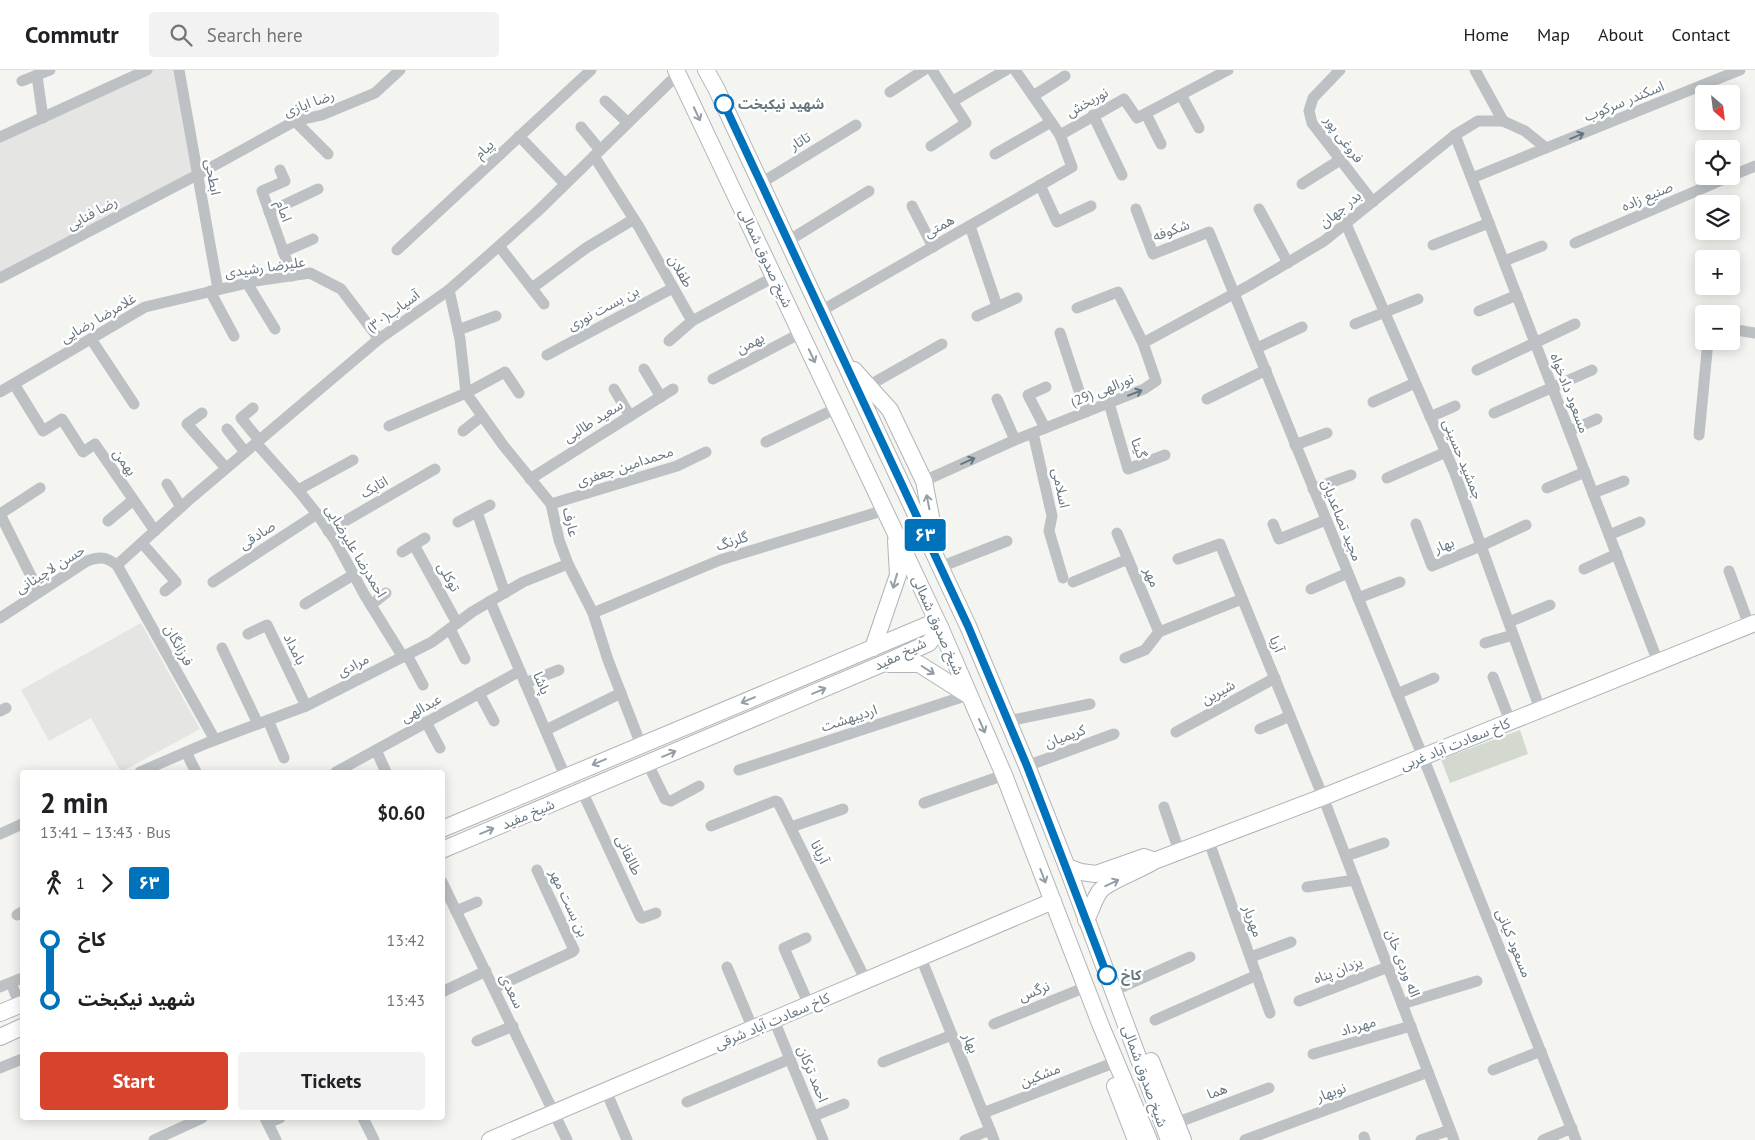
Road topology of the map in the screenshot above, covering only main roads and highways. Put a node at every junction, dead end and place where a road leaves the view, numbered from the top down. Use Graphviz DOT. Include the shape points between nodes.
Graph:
graph roads {
  1 [pos="706,70"];
  2 [pos="677,72"];
  3 [pos="802,270"];
  4 [pos="776,280"];
  5 [pos="842,357"];
  6 [pos="896,533"];
  7 [pos="940,567"];
  8 [pos="963,616"];
  9 [pos="1752,624"];
  10 [pos="940,627"];
  11 [pos="873,648"];
  12 [pos="882,664"];
  13 [pos="968,695"];
  14 [pos="445,828"];
  15 [pos="445,849"];
  16 [pos="1154,861"];
  17 [pos="1066,867"];
  18 [pos="1053,902"];
  19 [pos="1086,920"];
  20 [pos="20,1004"];
  21 [pos="0,1013"];
  22 [pos="1122,1013"];
  23 [pos="20,1029"];
  24 [pos="0,1037"];
  25 [pos="1111,1060"];
  26 [pos="490,1140"];
  27 [pos="1136,1140"];
  28 [pos="1148,1140"];
  29 [pos="1169,1140"];
  30 [pos="1183,1140"];
  1 -- 3 [label="main road, شیخ صدوق شمالی"];
  2 -- 4 [label="main road, شیخ صدوق شمالی, one-way"];
  3 -- 4 [label="main road" via="791,283"];
  3 -- 5 [label="main road, شیخ صدوق شمالی"];
  4 -- 6 [label="main road, شیخ صدوق شمالی, one-way"];
  5 -- 7 [label="main road, شیخ صدوق شمالی"];
  7 -- 5 [label="main road, one-way" via="924,481 890,410"];
  6 -- 10 [label="main road, شیخ صدوق شمالی"];
  6 -- 11 [label="main road, one-way" via="898,576"];
  7 -- 8 [label="main road, شیخ صدوق شمالی"];
  8 -- 10 [label="main road"];
  8 -- 17 [label="main road, شیخ صدوق شمالی"];
  9 -- 16 [label="main road, کاخ سعادت آباد غربی" via="1323,797"];
  10 -- 11 [label="main road, شیخ مفید" via="927,625"];
  10 -- 12 [label="main road, شیخ مفید" via="929,643"];
  10 -- 13 [label="main road, شیخ صدوق شمالی"];
  11 -- 14 [label="main road, شیخ مفید, one-way"];
  12 -- 13 [label="main road, one-way" via="918,664"];
  15 -- 12 [label="main road, شیخ مفید, one-way"];
  13 -- 18 [label="main road, شیخ صدوق شمالی, one-way" via="1004,775"];
  16 -- 17 [label="main road" via="1144,857 1096,874"];
  19 -- 16 [label="main road, one-way" via="1104,887"];
  17 -- 19 [label="main road, شیخ صدوق شمالی"];
  18 -- 25 [label="main road, شیخ صدوق شمالی" via="1102,1026"];
  18 -- 26 [label="main road, کاخ سعادت آباد شرقی"];
  19 -- 22 [label="main road, شیخ صدوق شمالی"];
  20 -- 21 [label="main road"];
  22 -- 29 [label="main road, شیخ صدوق شمالی"];
  22 -- 30 [label="main road, شیخ صدوق شمالی" via="1138,1030"];
  23 -- 24 [label="main road"];
  25 -- 27 [label="main road, شیخ صدوق شمالی"];
  25 -- 28 [label="main road, شیخ صدوق شمالی"];
}
